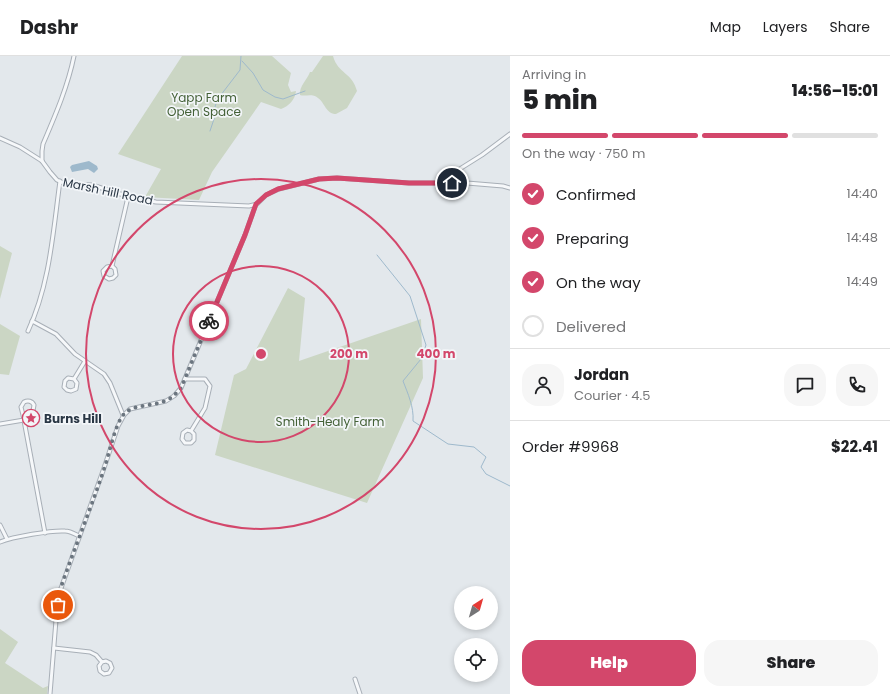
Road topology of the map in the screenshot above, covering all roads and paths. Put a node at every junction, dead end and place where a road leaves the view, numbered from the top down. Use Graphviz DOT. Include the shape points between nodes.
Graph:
graph roads {
  1 [pos="74,56"];
  2 [pos="510,134"];
  3 [pos="0,138"];
  4 [pos="42,161"];
  5 [pos="60,181"];
  6 [pos="437,183"];
  7 [pos="510,188"];
  8 [pos="128,197"];
  9 [pos="256,204"];
  10 [pos="112,266"];
  11 [pos="32,321"];
  12 [pos="28,331"];
  13 [pos="85,361"];
  14 [pos="74,379"];
  15 [pos="185,379"];
  16 [pos="22,415"];
  17 [pos="123,415"];
  18 [pos="24,420"];
  19 [pos="0,424"];
  20 [pos="191,431"];
  21 [pos="0,525"];
  22 [pos="45,533"];
  23 [pos="79,536"];
  24 [pos="7,539"];
  25 [pos="0,542"];
  26 [pos="54,648"];
  27 [pos="102,662"];
  28 [pos="355,678"];
  29 [pos="50,694"];
  30 [pos="360,694"];
  1 -- 4 [label="street" via="44,144"];
  2 -- 6 [label="street"];
  3 -- 4 [label="street, Marsh Hill Road"];
  4 -- 5 [label="street, Marsh Hill Road"];
  5 -- 8 [label="street, Marsh Hill Road" via="65,184 98,187"];
  5 -- 11 [label="street" via="50,255"];
  6 -- 7 [label="street" via="486,184"];
  6 -- 9 [label="street" via="319,179 278,189"];
  8 -- 9 [label="street, Marsh Hill Road" via="185,204"];
  8 -- 10 [label="street"];
  9 -- 15 [label="street"];
  10 -- 10 [label="street" via="116,273 115,277 109,279 103,272"];
  11 -- 12 [label="street"];
  11 -- 13 [label="street" via="56,334"];
  13 -- 14 [label="street"];
  13 -- 17 [label="street" via="106,377"];
  14 -- 14 [label="street" via="77,383 75,389 67,390 63,385 64,381"];
  15 -- 17 [label="street" via="174,396 161,403 130,409"];
  15 -- 20 [label="street" via="205,379 210,386 205,408"];
  16 -- 16 [label="street" via="23,403 32,402 33,411"];
  16 -- 18 [label="street"];
  17 -- 23 [label="street"];
  18 -- 19 [label="street"];
  18 -- 22 [label="street"];
  20 -- 20 [label="street" via="194,440 185,443 182,439 183,433"];
  21 -- 24 [label="street"];
  22 -- 23 [label="street" via="64,531"];
  22 -- 24 [label="street"];
  23 -- 26 [label="street" via="60,591"];
  24 -- 25 [label="street"];
  26 -- 27 [label="street" via="90,652"];
  26 -- 29 [label="street"];
  27 -- 27 [label="street" via="99,666 100,671 104,674 109,673 111,664 107,661"];
  28 -- 30 [label="street"];
}
